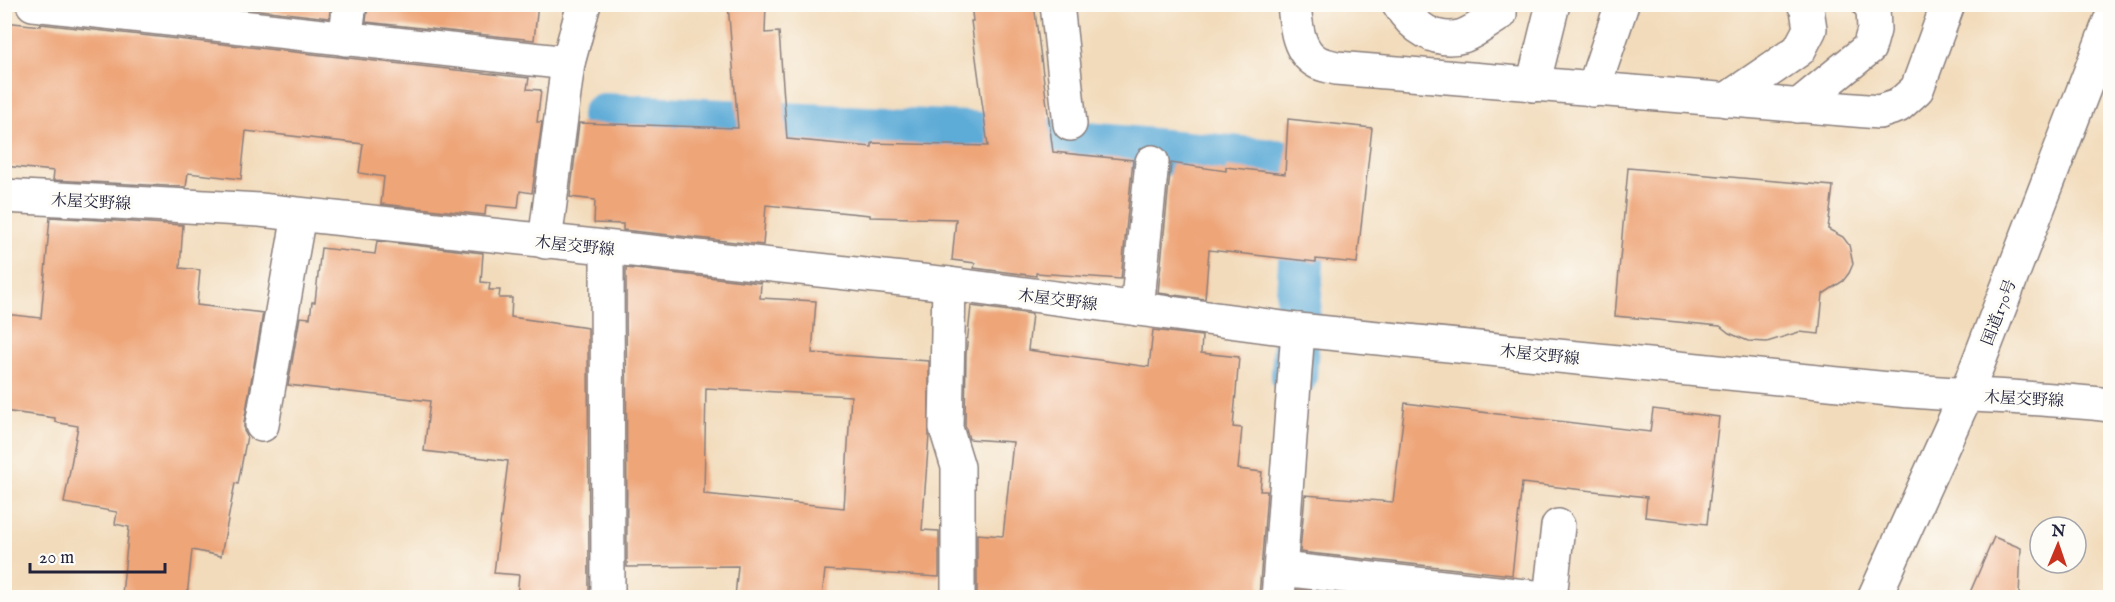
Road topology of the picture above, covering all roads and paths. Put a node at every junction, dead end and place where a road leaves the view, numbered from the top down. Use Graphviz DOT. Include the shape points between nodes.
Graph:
graph roads {
  1 [pos="33,4"];
  2 [pos="350,4"];
  3 [pos="584,4"];
  4 [pos="1057,4"];
  5 [pos="1294,4"];
  6 [pos="1400,4"];
  7 [pos="1499,4"];
  8 [pos="1553,4"];
  9 [pos="1622,4"];
  10 [pos="1804,4"];
  11 [pos="1869,4"];
  12 [pos="1948,4"];
  13 [pos="2110,21"];
  14 [pos="345,39"];
  15 [pos="568,63"];
  16 [pos="1533,85"];
  17 [pos="1593,90"];
  18 [pos="1726,100"];
  19 [pos="1798,106"];
  20 [pos="1070,124"];
  21 [pos="1152,162"];
  22 [pos="4,196"];
  23 [pos="299,215"];
  24 [pos="545,242"];
  25 [pos="607,248"];
  26 [pos="949,284"];
  27 [pos="1137,309"];
  28 [pos="1298,330"];
  29 [pos="1966,395"];
  30 [pos="2110,405"];
  31 [pos="262,425"];
  32 [pos="1558,526"];
  33 [pos="1280,583"];
  34 [pos="608,597"];
  35 [pos="958,597"];
  36 [pos="1544,597"];
  37 [pos="1550,597"];
  38 [pos="1874,597"];
  1 -- 14 [label="main road"];
  2 -- 14 [label="main road"];
  3 -- 15 [label="main road"];
  4 -- 20 [label="main road"];
  5 -- 16 [label="main road" via="1303,48 1316,62 1336,68"];
  6 -- 7 [label="main road" via="1420,28 1441,39 1464,36 1500,14"];
  8 -- 16 [label="main road"];
  9 -- 17 [label="main road"];
  10 -- 18 [label="main road" via="1810,29 1799,50"];
  11 -- 19 [label="main road" via="1873,8 1874,30 1869,48"];
  12 -- 19 [label="main road" via="1917,89 1898,106 1880,112"];
  13 -- 29 [label="main road, 国道170号"];
  14 -- 15 [label="main road"];
  15 -- 24 [label="main road"];
  16 -- 17 [label="main road"];
  17 -- 18 [label="main road"];
  18 -- 19 [label="main road"];
  21 -- 27 [label="main road"];
  22 -- 23 [label="main road, 木屋交野線"];
  23 -- 24 [label="main road, 木屋交野線"];
  23 -- 31 [label="main road"];
  24 -- 25 [label="main road, 木屋交野線"];
  25 -- 26 [label="main road, 木屋交野線"];
  25 -- 34 [label="main road"];
  26 -- 27 [label="main road, 木屋交野線"];
  26 -- 35 [label="main road" via="946,428 958,467"];
  27 -- 28 [label="main road, 木屋交野線"];
  28 -- 29 [label="main road, 木屋交野線"];
  28 -- 33 [label="main road"];
  29 -- 30 [label="main road, 木屋交野線"];
  29 -- 38 [label="main road, 国道170号"];
  32 -- 37 [label="main road"];
  33 -- 36 [label="main road"];
}
